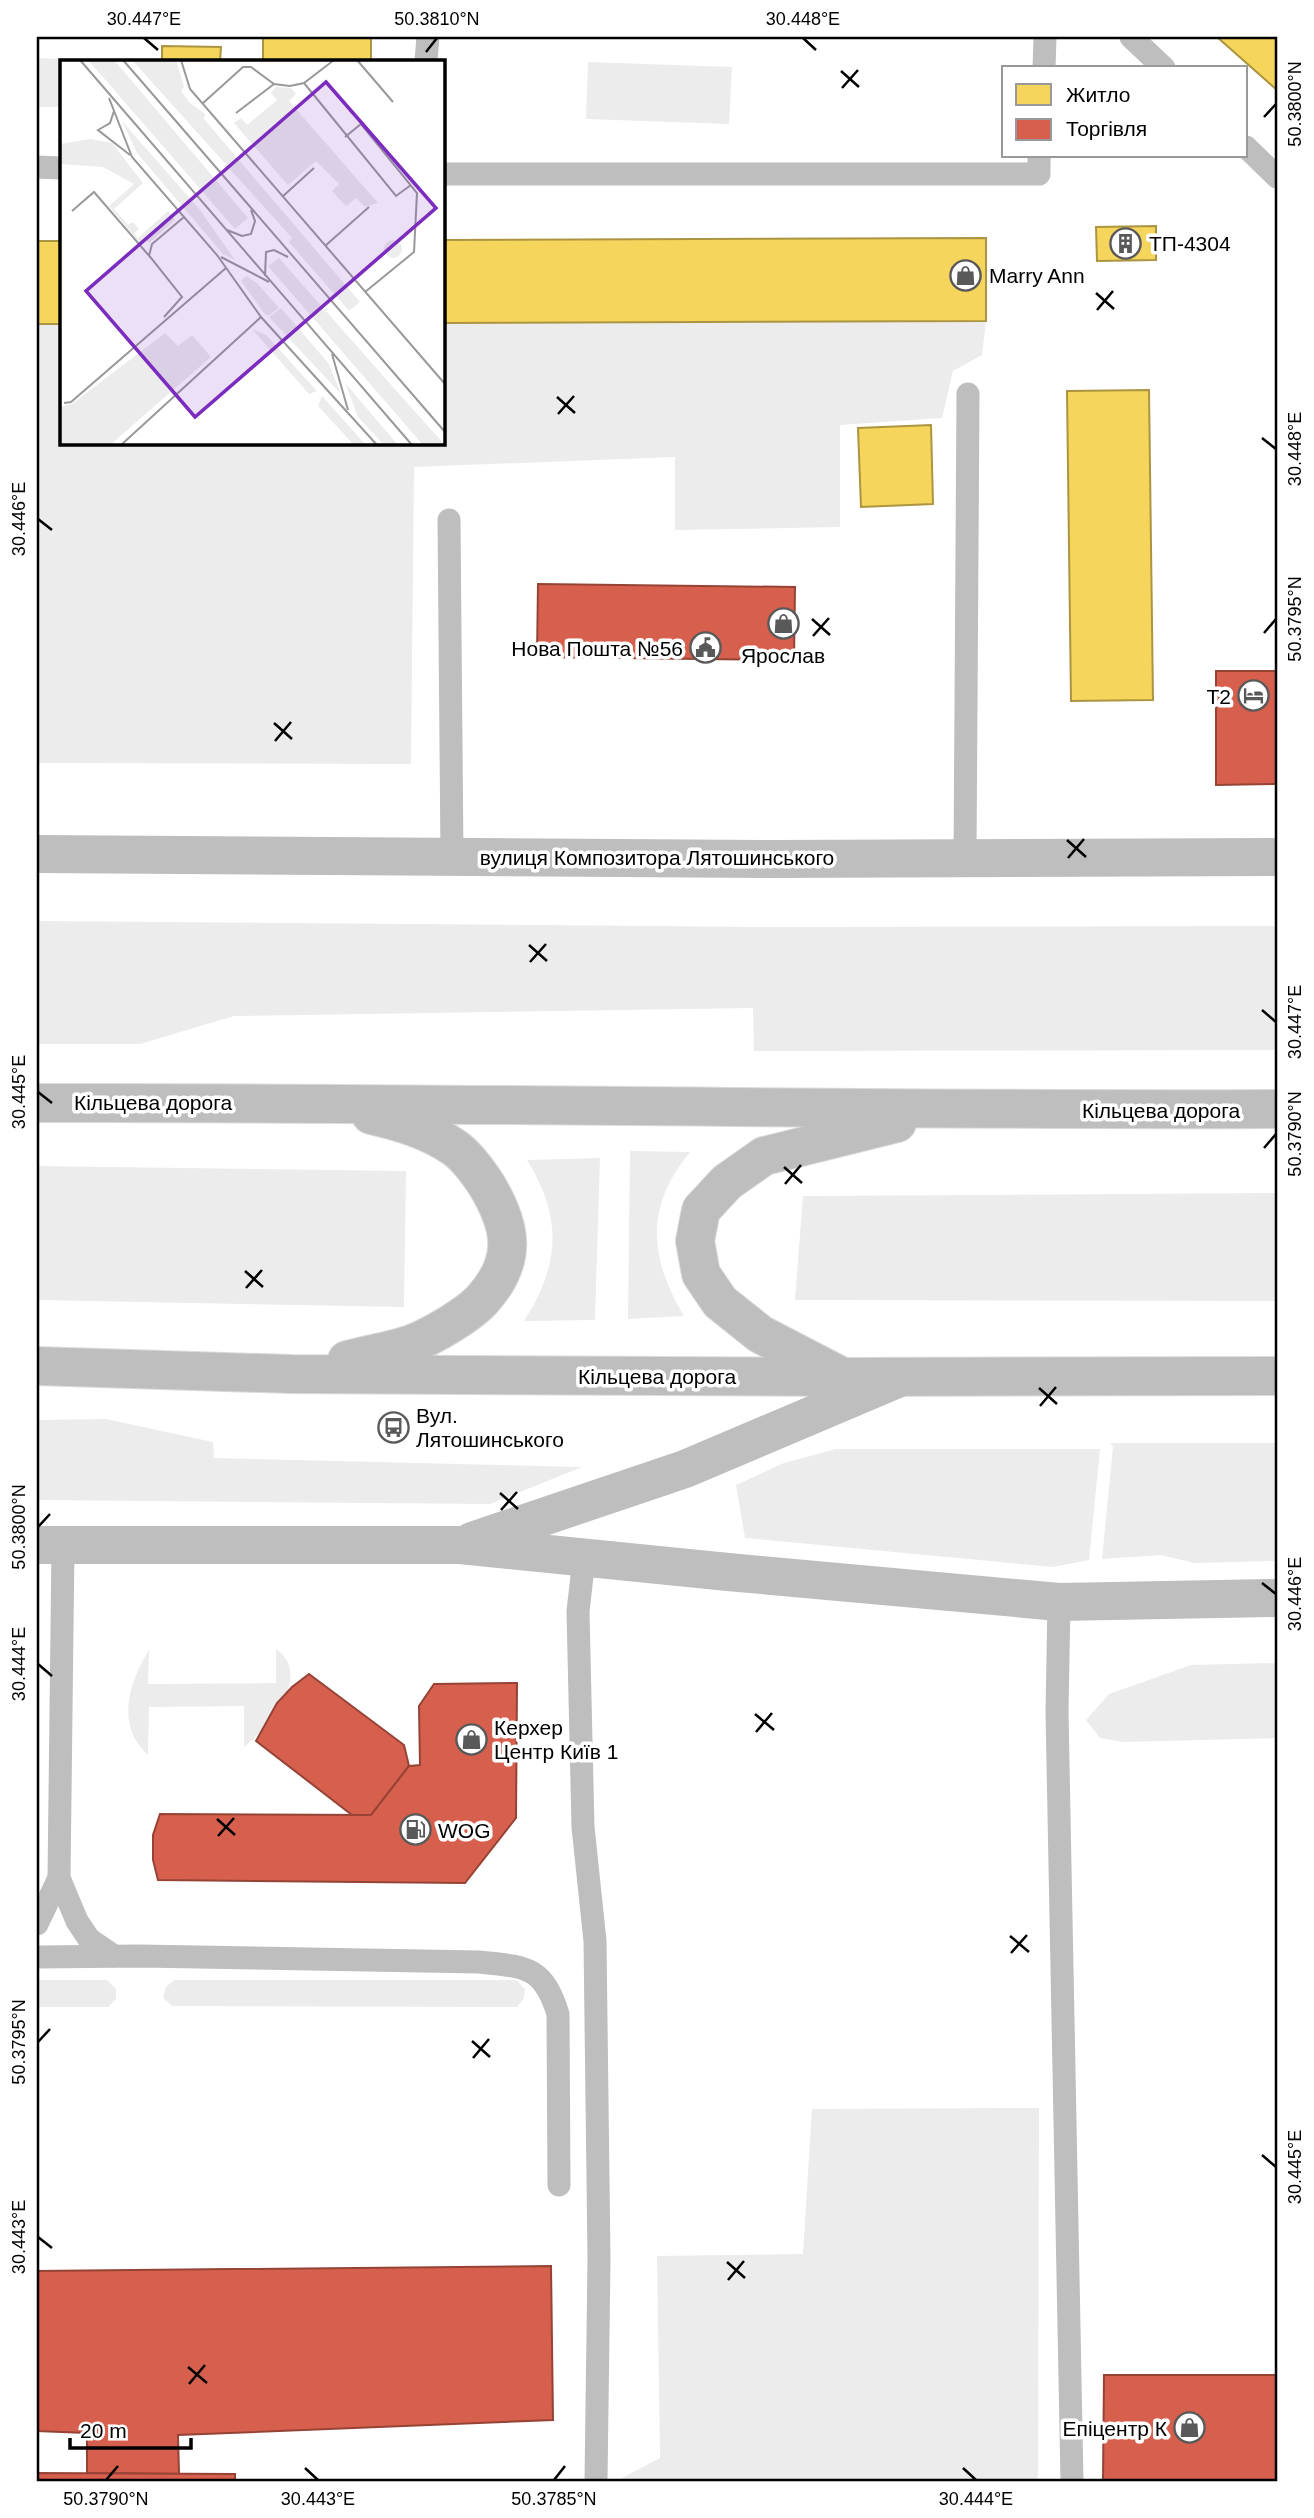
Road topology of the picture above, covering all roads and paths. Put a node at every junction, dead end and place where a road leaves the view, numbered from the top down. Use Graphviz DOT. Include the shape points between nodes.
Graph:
graph roads {
  1 [pos="428,37"];
  2 [pos="1045,37"];
  3 [pos="1131,37"];
  4 [pos="426,60"];
  5 [pos="1044,66"];
  6 [pos="1162,66"];
  7 [pos="1248,149"];
  8 [pos="1040,158"];
  9 [pos="37,167"];
  10 [pos="60,168"];
  11 [pos="444,174"];
  12 [pos="1277,177"];
  13 [pos="968,394"];
  14 [pos="449,520"];
  15 [pos="37,854"];
  16 [pos="452,856"];
  17 [pos="1277,857"];
  18 [pos="965,858"];
  19 [pos="318,1102"];
  20 [pos="37,1103"];
  21 [pos="1277,1109"];
  22 [pos="946,1110"];
  23 [pos="37,1366"];
  24 [pos="291,1374"];
  25 [pos="1277,1376"];
  26 [pos="844,1377"];
  27 [pos="902,1377"];
  28 [pos="50,1545"];
  29 [pos="460,1545"];
  30 [pos="584,1559"];
  31 [pos="1277,1598"];
  32 [pos="1059,1602"];
  33 [pos="59,1878"];
  34 [pos="37,1924"];
  35 [pos="37,1956"];
  36 [pos="114,1956"];
  37 [pos="559,2185"];
  38 [pos="596,2481"];
  39 [pos="1072,2481"];
  1 -- 4 [label="lane"];
  2 -- 5 [label="lane"];
  3 -- 6 [label="lane"];
  7 -- 12 [label="lane"];
  8 -- 11 [label="lane" via="1039,174"];
  9 -- 10 [label="lane"];
  13 -- 18 [label="lane"];
  14 -- 16 [label="lane"];
  15 -- 16 [label="main road, вулиця Композитора Лятошинського"];
  16 -- 18 [label="main road, вулиця Композитора Лятошинського"];
  17 -- 18 [label="main road, вулиця Композитора Лятошинського"];
  19 -- 20 [label="main road, Кільцева дорога"];
  19 -- 22 [label="main road, Кільцева дорога"];
  19 -- 24 [label="main road" via="411,1125 456,1149 481,1176 500,1208 509,1236 501,1273 481,1301 451,1322 415,1343"];
  21 -- 22 [label="main road, Кільцева дорога"];
  22 -- 26 [label="main road" via="764,1156 727,1182 701,1210 695,1241 701,1274 720,1301 760,1334"];
  23 -- 24 [label="main road, Кільцева дорога"];
  24 -- 26 [label="main road, Кільцева дорога"];
  25 -- 27 [label="main road, Кільцева дорога"];
  26 -- 27 [label="main road, Кільцева дорога"];
  27 -- 29 [label="main road" via="685,1469"];
  28 -- 29 [label="main road"];
  28 -- 33 [label="lane"];
  29 -- 30 [label="main road"];
  30 -- 32 [label="main road"];
  30 -- 38 [label="lane" via="578,1611 583,1827 595,1941"];
  31 -- 32 [label="main road"];
  32 -- 39 [label="lane" via="1057,1726"];
  33 -- 34 [label="lane"];
  33 -- 36 [label="lane" via="89,1939"];
  35 -- 36 [label="lane"];
  36 -- 37 [label="lane" via="479,1962 526,1969 545,1983 558,2014"];
}
